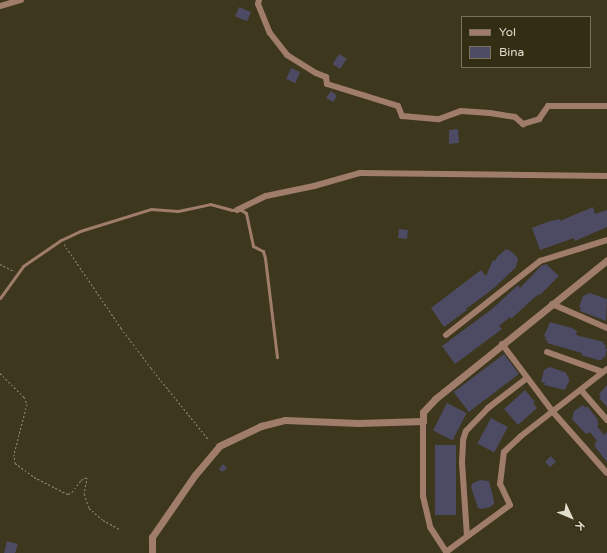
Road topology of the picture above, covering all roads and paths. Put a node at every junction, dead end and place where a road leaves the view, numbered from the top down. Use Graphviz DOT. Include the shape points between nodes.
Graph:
graph roads {
  1 [pos="21,0"];
  2 [pos="259,0"];
  3 [pos="0,6"];
  4 [pos="607,106"];
  5 [pos="607,176"];
  6 [pos="237,210"];
  7 [pos="61,240"];
  8 [pos="607,240"];
  9 [pos="607,260"];
  10 [pos="0,264"];
  11 [pos="17,273"];
  12 [pos="0,298"];
  13 [pos="552,304"];
  14 [pos="607,328"];
  15 [pos="446,335"];
  16 [pos="502,344"];
  17 [pos="547,352"];
  18 [pos="277,358"];
  19 [pos="605,370"];
  20 [pos="0,373"];
  21 [pos="527,378"];
  22 [pos="581,390"];
  23 [pos="553,412"];
  24 [pos="607,420"];
  25 [pos="423,421"];
  26 [pos="208,439"];
  27 [pos="607,474"];
  28 [pos="119,529"];
  29 [pos="467,536"];
  30 [pos="152,553"];
  1 -- 3 [label="street"];
  2 -- 4 [label="street" via="258,4 270,33 286,54 326,77 327,84 398,106 402,116 439,119 461,111 515,117 523,124 539,118 548,106"];
  5 -- 6 [label="street" via="360,173 266,196"];
  6 -- 7 [label="lane" via="210,204 178,211 150,209 80,231"];
  6 -- 18 [label="lane" via="246,213 253,246 263,252 265,258"];
  7 -- 11 [label="lane"];
  7 -- 26 [label="path" via="125,334"];
  8 -- 15 [label="street" via="540,261"];
  9 -- 13 [label="street"];
  10 -- 11 [label="path"];
  11 -- 12 [label="lane"];
  13 -- 14 [label="street"];
  13 -- 16 [label="street"];
  16 -- 21 [label="street"];
  16 -- 25 [label="street" via="435,399 423,412"];
  17 -- 19 [label="street"];
  19 -- 22 [label="street"];
  20 -- 28 [label="path" via="24,396 27,404 14,454 15,462 34,476 68,494 87,477 84,494 89,508"];
  21 -- 23 [label="street"];
  21 -- 29 [label="street" via="488,408 466,431 462,462"];
  22 -- 23 [label="street"];
  22 -- 24 [label="street"];
  23 -- 27 [label="street"];
  23 -- 29 [label="street" via="504,452 500,484 510,505"];
  25 -- 29 [label="street" via="423,496 430,527 446,552"];
  25 -- 30 [label="street" via="358,423 285,420 261,426 233,438 219,446 164,518 152,537"];
}
